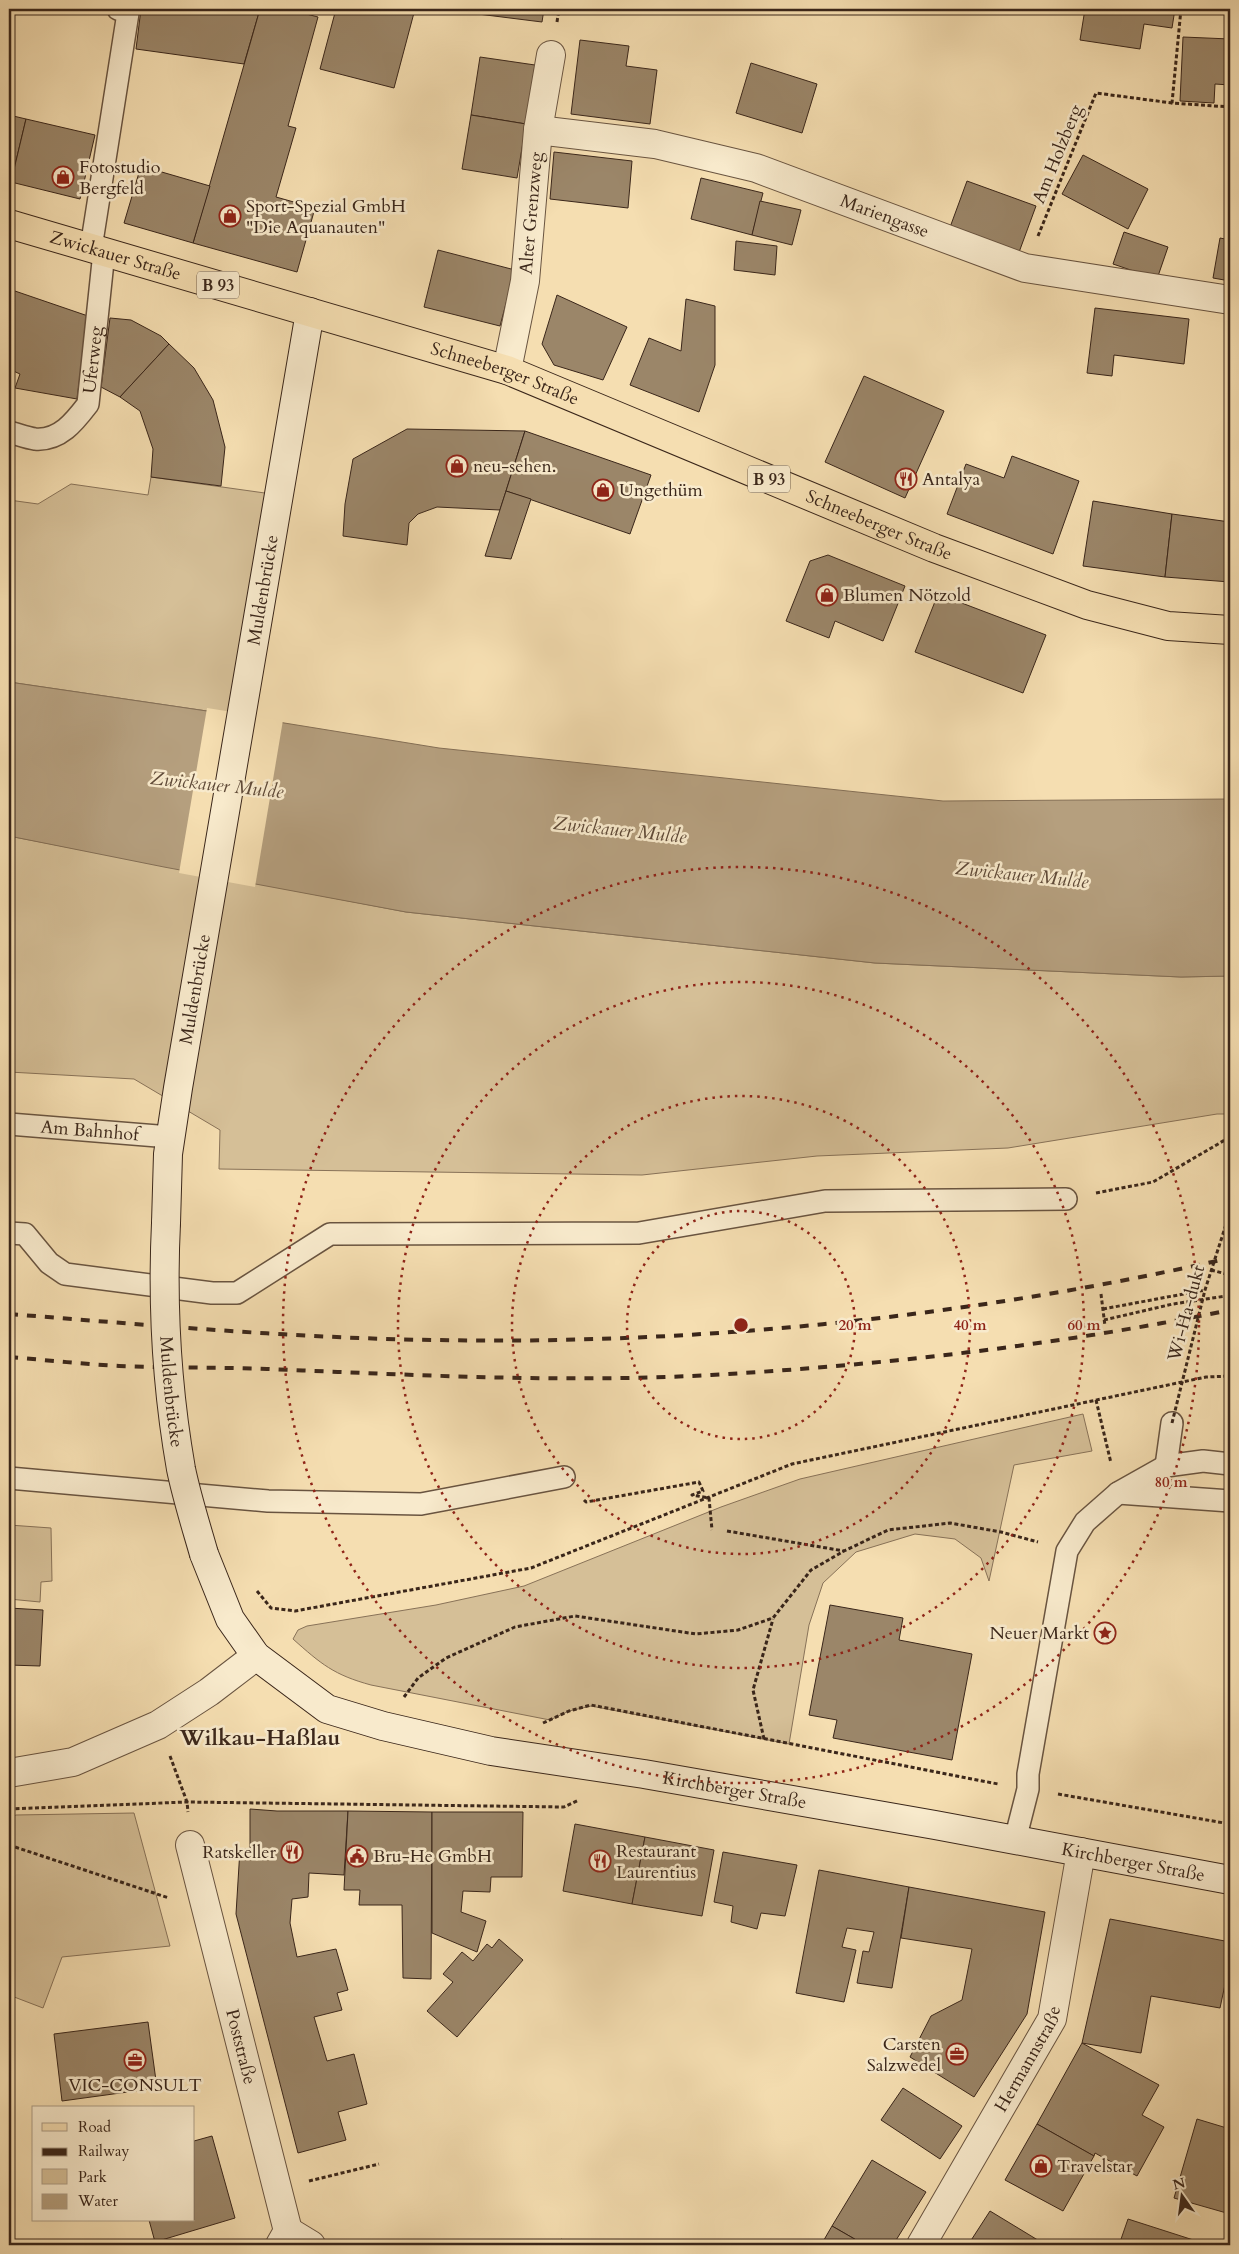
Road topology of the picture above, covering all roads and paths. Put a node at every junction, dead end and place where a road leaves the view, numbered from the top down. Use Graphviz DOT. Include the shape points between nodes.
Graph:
graph roads {
  1 [pos="118,9"];
  2 [pos="1181,9"];
  3 [pos="551,55"];
  4 [pos="1172,103"];
  5 [pos="1230,107"];
  6 [pos="538,130"];
  7 [pos="9,224"];
  8 [pos="98,250"];
  9 [pos="1025,268"];
  10 [pos="1230,300"];
  11 [pos="310,312"];
  12 [pos="507,370"];
  13 [pos="9,432"];
  14 [pos="1230,630"];
  15 [pos="9,1124"];
  16 [pos="170,1137"];
  17 [pos="1230,1137"];
  18 [pos="1066,1200"];
  19 [pos="1230,1212"];
  20 [pos="9,1233"];
  21 [pos="1211,1270"];
  22 [pos="1230,1275"];
  23 [pos="1205,1290"];
  24 [pos="1230,1293"];
  25 [pos="1101,1294"];
  26 [pos="1103,1309"];
  27 [pos="1104,1320"];
  28 [pos="1105,1326"];
  29 [pos="1230,1376"];
  30 [pos="1096,1400"];
  31 [pos="1172,1423"];
  32 [pos="1108,1450"];
  33 [pos="1230,1464"];
  34 [pos="1166,1466"];
  35 [pos="564,1477"];
  36 [pos="9,1478"];
  37 [pos="1118,1493"];
  38 [pos="709,1498"];
  39 [pos="1230,1501"];
  40 [pos="712,1530"];
  41 [pos="727,1531"];
  42 [pos="844,1551"];
  43 [pos="1067,1551"];
  44 [pos="252,1585"];
  45 [pos="773,1618"];
  46 [pos="256,1656"];
  47 [pos="542,1724"];
  48 [pos="158,1726"];
  49 [pos="384,1726"];
  50 [pos="764,1739"];
  51 [pos="9,1773"];
  52 [pos="1028,1789"];
  53 [pos="581,1799"];
  54 [pos="187,1802"];
  55 [pos="9,1809"];
  56 [pos="1230,1824"];
  57 [pos="1015,1840"];
  58 [pos="9,1845"];
  59 [pos="190,1845"];
  60 [pos="1080,1852"];
  61 [pos="1230,1880"];
  62 [pos="205,1910"];
  63 [pos="379,2164"];
  64 [pos="277,2189"];
  65 [pos="293,2241"];
  66 [pos="920,2245"];
  1 -- 8 [label="lane, Uferweg" via="128,13"];
  2 -- 4 [label="path"];
  3 -- 6 [label="main road, Alter Grenzweg"];
  4 -- 5 [label="path, Am Holzberg"];
  4 -- 9 [label="path, Am Holzberg" via="1096,93"];
  6 -- 9 [label="main road, Mariengasse" via="655,144 756,168"];
  6 -- 12 [label="main road, Alter Grenzweg" via="525,281"];
  7 -- 8 [label="main road, Zwickauer Straße / B 93"];
  8 -- 11 [label="main road, Zwickauer Straße / B 93"];
  8 -- 13 [label="lane, Uferweg" via="88,404 60,434 36,439"];
  9 -- 10 [label="main road, Mariengasse"];
  11 -- 12 [label="main road, Schneeberger Straße / B 93"];
  11 -- 16 [label="main road, Muldenbrücke"];
  12 -- 14 [label="main road, Schneeberger Straße / B 93" via="934,548 1087,605 1168,626"];
  15 -- 16 [label="lane, Am Bahnhof"];
  16 -- 46 [label="main road, Muldenbrücke, bridge" via="163,1280 182,1470 204,1554 230,1619"];
  17 -- 18 [label="path" via="1153,1182"];
  18 -- 20 [label="lane" via="825,1201 639,1233 330,1234 237,1293 212,1293 65,1274 48,1263 25,1234"];
  19 -- 21 [label="path, Wi-Ha-dukt, bridge"];
  21 -- 22 [label="path"];
  21 -- 23 [label="path, Wi-Ha-dukt, bridge"];
  23 -- 26 [label="path"];
  23 -- 31 [label="path, Wi-Ha-dukt, bridge"];
  24 -- 27 [label="path"];
  25 -- 26 [label="path"];
  26 -- 27 [label="path"];
  27 -- 28 [label="path"];
  29 -- 30 [label="path" via="1206,1377"];
  30 -- 32 [label="path"];
  30 -- 38 [label="path" via="792,1464"];
  31 -- 34 [label="lane"];
  33 -- 34 [label="lane" via="1203,1461"];
  34 -- 37 [label="lane"];
  35 -- 36 [label="lane" via="422,1504 268,1501"];
  35 -- 38 [label="path" via="586,1502 699,1482 703,1491 692,1495"];
  37 -- 39 [label="lane"];
  37 -- 43 [label="lane" via="1085,1522"];
  38 -- 40 [label="path"];
  38 -- 44 [label="path" via="530,1568 295,1611 271,1608"];
  41 -- 42 [label="path"];
  42 -- 43 [label="path" via="888,1530 950,1523 1001,1532"];
  42 -- 45 [label="path" via="811,1570"];
  43 -- 52 [label="lane"];
  45 -- 49 [label="path" via="738,1630 696,1634 575,1616 515,1627 446,1658 418,1678"];
  45 -- 50 [label="path" via="753,1690"];
  46 -- 48 [label="main road"];
  46 -- 49 [label="main road, Kirchberger Straße" via="327,1709"];
  47 -- 50 [label="path" via="569,1711 590,1706"];
  48 -- 51 [label="main road" via="73,1762"];
  48 -- 54 [label="path"];
  49 -- 57 [label="main road, Kirchberger Straße" via="491,1750"];
  50 -- 52 [label="path"];
  52 -- 56 [label="path"];
  52 -- 57 [label="lane"];
  53 -- 54 [label="path" via="564,1807"];
  54 -- 55 [label="path"];
  54 -- 59 [label="path"];
  57 -- 60 [label="main road, Kirchberger Straße"];
  58 -- 62 [label="path"];
  59 -- 62 [label="main road, Poststraße"];
  60 -- 61 [label="main road, Kirchberger Straße"];
  60 -- 66 [label="main road, Hermannstraße" via="1052,2019"];
  62 -- 64 [label="main road, Poststraße"];
  63 -- 64 [label="path"];
  64 -- 65 [label="main road, Poststraße"];
}
